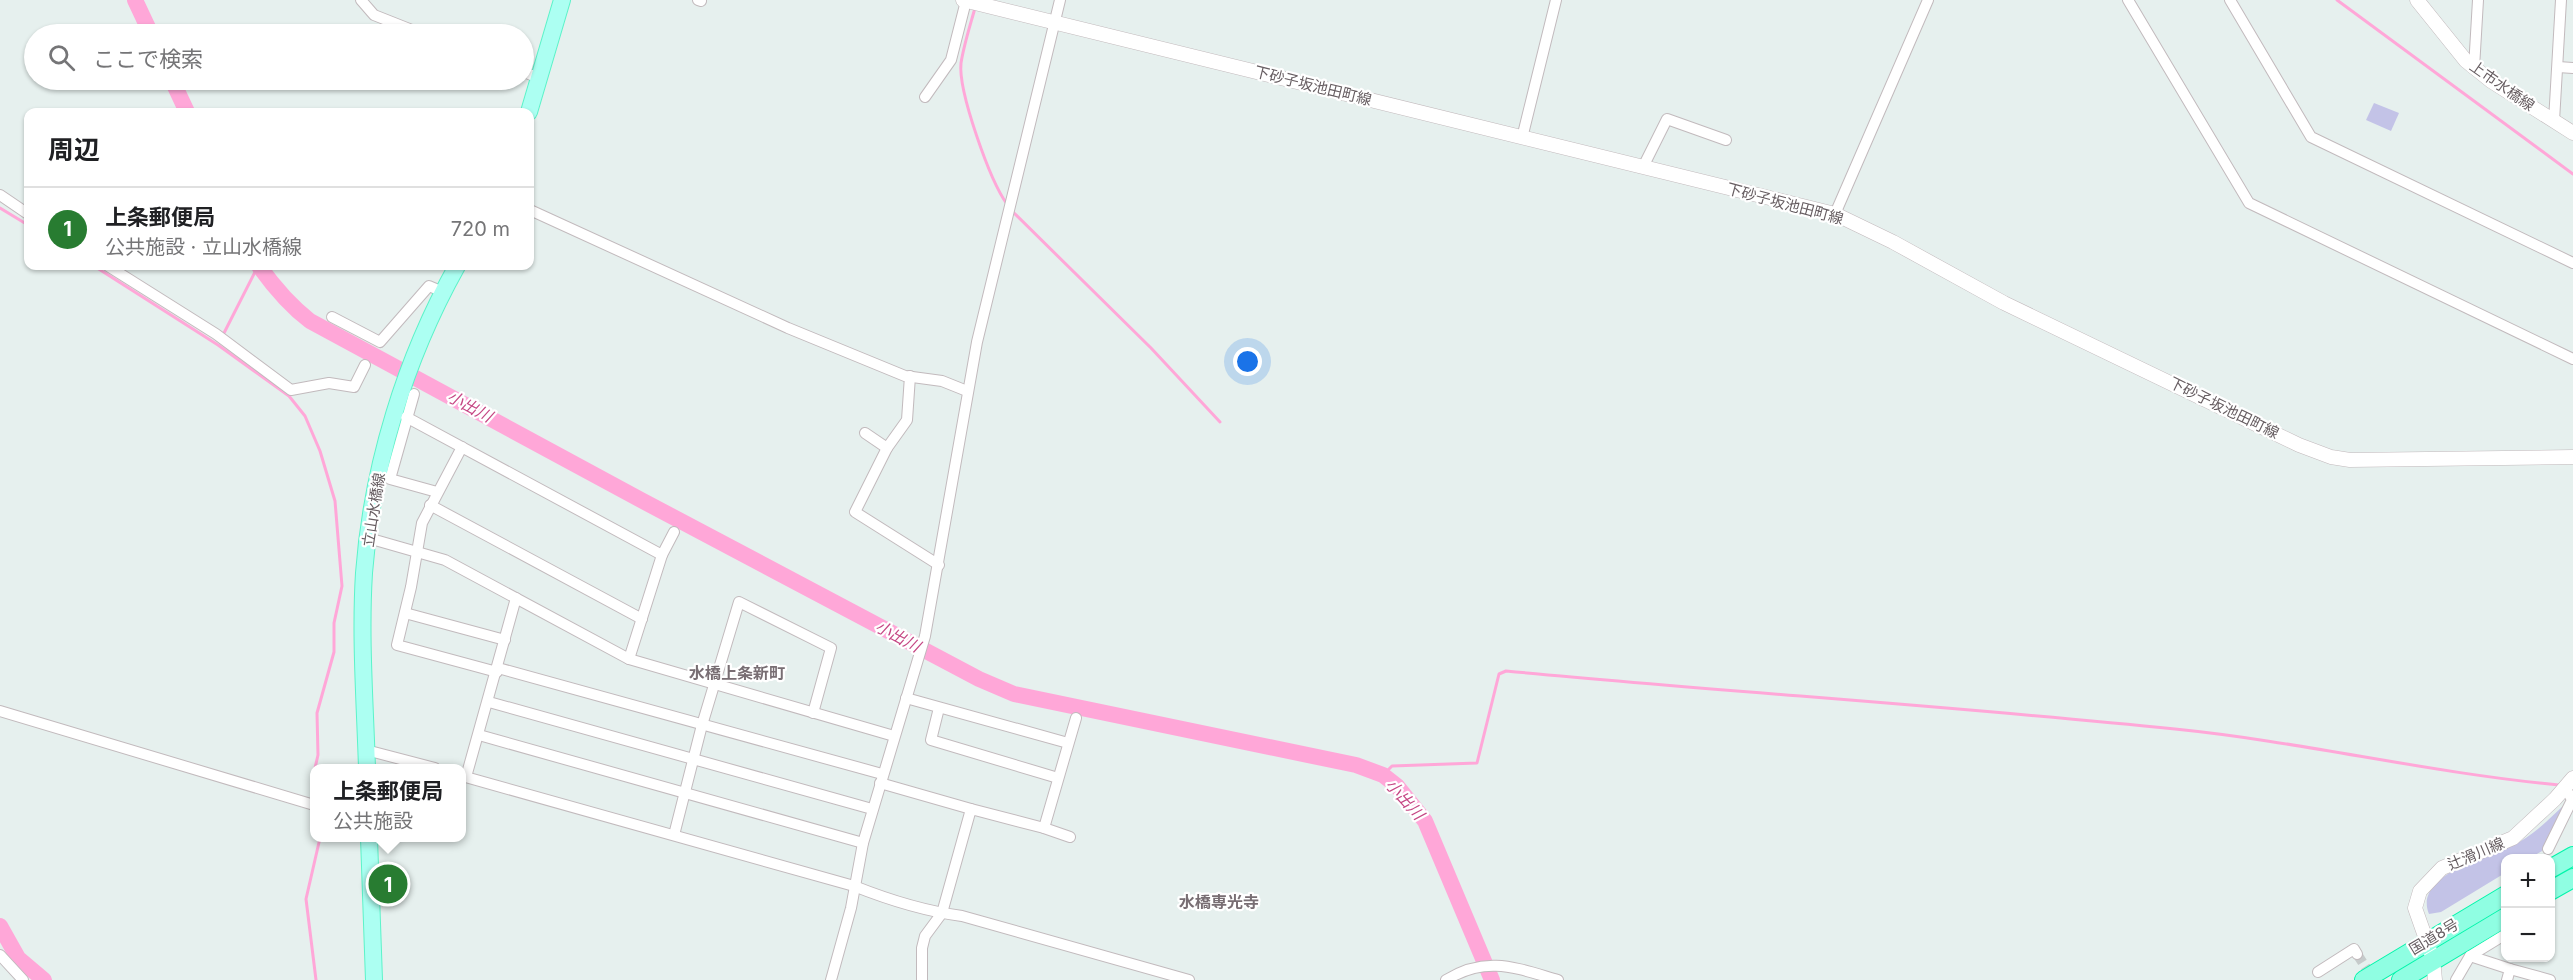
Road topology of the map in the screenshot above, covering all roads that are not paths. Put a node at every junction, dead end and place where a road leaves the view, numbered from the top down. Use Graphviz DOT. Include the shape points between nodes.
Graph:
graph roads {
  1 [pos="361,0"];
  2 [pos="562,0"];
  3 [pos="965,0"];
  4 [pos="1060,0"];
  5 [pos="1556,0"];
  6 [pos="1928,0"];
  7 [pos="2128,0"];
  8 [pos="2230,0"];
  9 [pos="2417,0"];
  10 [pos="2478,0"];
  11 [pos="2561,0"];
  12 [pos="1055,23"];
  13 [pos="397,24"];
  14 [pos="2559,67"];
  15 [pos="534,68"];
  16 [pos="2474,68"];
  17 [pos="2573,68"];
  18 [pos="530,90"];
  19 [pos="925,97"];
  20 [pos="529,108"];
  21 [pos="2554,121"];
  22 [pos="2573,133"];
  23 [pos="1522,138"];
  24 [pos="1726,140"];
  25 [pos="1643,167"];
  26 [pos="0,195"];
  27 [pos="24,211"];
  28 [pos="534,212"];
  29 [pos="1835,214"];
  30 [pos="2573,263"];
  31 [pos="114,270"];
  32 [pos="455,270"];
  33 [pos="443,292"];
  34 [pos="332,317"];
  35 [pos="2573,359"];
  36 [pos="365,365"];
  37 [pos="910,376"];
  38 [pos="409,389"];
  39 [pos="967,391"];
  40 [pos="406,417"];
  41 [pos="865,433"];
  42 [pos="462,447"];
  43 [pos="887,447"];
  44 [pos="2573,458"];
  45 [pos="437,492"];
  46 [pos="430,505"];
  47 [pos="674,532"];
  48 [pos="368,538"];
  49 [pos="416,551"];
  50 [pos="662,555"];
  51 [pos="939,565"];
  52 [pos="516,598"];
  53 [pos="405,613"];
  54 [pos="642,619"];
  55 [pos="506,640"];
  56 [pos="629,659"];
  57 [pos="497,670"];
  58 [pos="714,684"];
  59 [pos="906,698"];
  60 [pos="489,702"];
  61 [pos="939,708"];
  62 [pos="0,711"];
  63 [pos="813,713"];
  64 [pos="1076,718"];
  65 [pos="702,725"];
  66 [pos="479,735"];
  67 [pos="894,736"];
  68 [pos="1068,743"];
  69 [pos="366,750"];
  70 [pos="693,758"];
  71 [pos="367,764"];
  72 [pos="420,764"];
  73 [pos="466,771"];
  74 [pos="466,777"];
  75 [pos="1058,778"];
  76 [pos="881,779"];
  77 [pos="2569,783"];
  78 [pos="684,793"];
  79 [pos="310,804"];
  80 [pos="971,809"];
  81 [pos="872,810"];
  82 [pos="1044,828"];
  83 [pos="674,835"];
  84 [pos="1071,837"];
  85 [pos="369,842"];
  86 [pos="863,843"];
  87 [pos="2548,849"];
  88 [pos="2573,856"];
  89 [pos="2555,866"];
  90 [pos="2573,878"];
  91 [pos="854,886"];
  92 [pos="2555,888"];
  93 [pos="2501,897"];
  94 [pos="942,913"];
  95 [pos="2501,919"];
  96 [pos="2501,937"];
  97 [pos="2427,941"];
  98 [pos="2357,954"];
  99 [pos="0,955"];
  100 [pos="2470,956"];
  101 [pos="2433,959"];
  102 [pos="2318,972"];
  103 [pos="2509,975"];
  104 [pos="23,980"];
  105 [pos="374,980"];
  106 [pos="831,980"];
  107 [pos="922,980"];
  108 [pos="1190,980"];
  109 [pos="1446,980"];
  110 [pos="1558,980"];
  111 [pos="2364,980"];
  112 [pos="2401,980"];
  113 [pos="2435,980"];
  114 [pos="2456,980"];
  115 [pos="2550,980"];
  1 -- 13 [label="street" via="374,15"];
  2 -- 15 [label="main road"];
  3 -- 12 [label="main road, 下砂子坂池田町線"];
  3 -- 19 [label="street" via="951,60"];
  4 -- 12 [label="street"];
  5 -- 23 [label="street"];
  6 -- 29 [label="street"];
  7 -- 35 [label="street" via="2249,203"];
  8 -- 30 [label="street" via="2311,137"];
  9 -- 16 [label="main road, 上市水橋線"];
  10 -- 16 [label="street"];
  11 -- 14 [label="street"];
  12 -- 23 [label="main road, 下砂子坂池田町線"];
  12 -- 39 [label="street"];
  14 -- 17 [label="street"];
  14 -- 21 [label="street"];
  16 -- 21 [label="main road, 上市水橋線"];
  18 -- 20 [label="main road"];
  21 -- 22 [label="main road, 上市水橋線"];
  23 -- 25 [label="main road, 下砂子坂池田町線"];
  24 -- 25 [label="street" via="1667,119"];
  25 -- 29 [label="main road, 下砂子坂池田町線"];
  26 -- 27 [label="street"];
  28 -- 37 [label="street" via="788,328"];
  29 -- 44 [label="main road, 下砂子坂池田町線" via="2004,303 2331,457"];
  31 -- 36 [label="street" via="216,334 291,390 329,383 354,387"];
  32 -- 33 [label="main road, 立山水橋線"];
  33 -- 34 [label="street" via="429,286 380,342"];
  33 -- 38 [label="main road, 立山水橋線" via="411,365"];
  37 -- 39 [label="street" via="942,381"];
  37 -- 43 [label="street" via="907,420"];
  38 -- 40 [label="street"];
  38 -- 48 [label="main road, 立山水橋線" via="385,449"];
  39 -- 51 [label="street"];
  40 -- 42 [label="street"];
  40 -- 45 [label="street" via="390,479"];
  41 -- 43 [label="street"];
  42 -- 45 [label="street"];
  42 -- 50 [label="street"];
  43 -- 51 [label="street" via="855,512"];
  45 -- 46 [label="street"];
  46 -- 49 [label="street"];
  46 -- 54 [label="street"];
  47 -- 50 [label="street"];
  48 -- 49 [label="street"];
  48 -- 69 [label="main road, 立山水橋線" via="363,611"];
  49 -- 52 [label="street" via="445,560"];
  49 -- 53 [label="street"];
  50 -- 54 [label="street"];
  51 -- 59 [label="street" via="925,636"];
  52 -- 55 [label="street"];
  52 -- 56 [label="street"];
  53 -- 55 [label="street"];
  53 -- 57 [label="street" via="397,645"];
  54 -- 56 [label="street"];
  55 -- 57 [label="street"];
  56 -- 58 [label="street"];
  57 -- 60 [label="street"];
  57 -- 65 [label="street"];
  58 -- 63 [label="street"];
  58 -- 63 [label="street" via="739,602 831,648"];
  58 -- 65 [label="street"];
  59 -- 61 [label="street"];
  59 -- 67 [label="street"];
  60 -- 66 [label="street"];
  60 -- 70 [label="street"];
  61 -- 68 [label="street"];
  61 -- 75 [label="street" via="931,740"];
  62 -- 79 [label="street"];
  63 -- 67 [label="street"];
  64 -- 68 [label="street"];
  65 -- 70 [label="street"];
  65 -- 76 [label="street"];
  66 -- 73 [label="street"];
  66 -- 78 [label="street"];
  67 -- 76 [label="street"];
  68 -- 75 [label="street"];
  69 -- 71 [label="main road, 立山水橋線"];
  69 -- 72 [label="street"];
  70 -- 78 [label="street"];
  70 -- 81 [label="street"];
  74 -- 83 [label="street"];
  75 -- 82 [label="street"];
  76 -- 80 [label="street"];
  76 -- 81 [label="street"];
  77 -- 87 [label="street" via="2572,800"];
  77 -- 97 [label="main road, 辻滑川線" via="2513,838 2442,868 2420,891 2415,908"];
  78 -- 83 [label="street"];
  78 -- 86 [label="street"];
  80 -- 82 [label="street"];
  80 -- 94 [label="street"];
  81 -- 86 [label="street"];
  82 -- 84 [label="street"];
  83 -- 91 [label="street"];
  85 -- 105 [label="main road"];
  86 -- 91 [label="street"];
  88 -- 89 [label="highway"];
  90 -- 92 [label="highway"];
  91 -- 94 [label="street"];
  91 -- 106 [label="street"];
  93 -- 97 [label="highway, 国道8号"];
  94 -- 107 [label="street" via="925,936"];
  94 -- 108 [label="street"];
  95 -- 101 [label="highway, 国道8号"];
  96 -- 100 [label="street"];
  97 -- 101 [label="main road, 辻滑川線"];
  97 -- 111 [label="highway, 国道8号"];
  98 -- 102 [label="street" via="2354,949"];
  99 -- 104 [label="street"];
  100 -- 103 [label="street"];
  100 -- 114 [label="street"];
  101 -- 112 [label="highway, 国道8号"];
  101 -- 113 [label="main road, 辻滑川線"];
  103 -- 115 [label="street"];
  109 -- 110 [label="street" via="1462,970 1502,964"];
}
